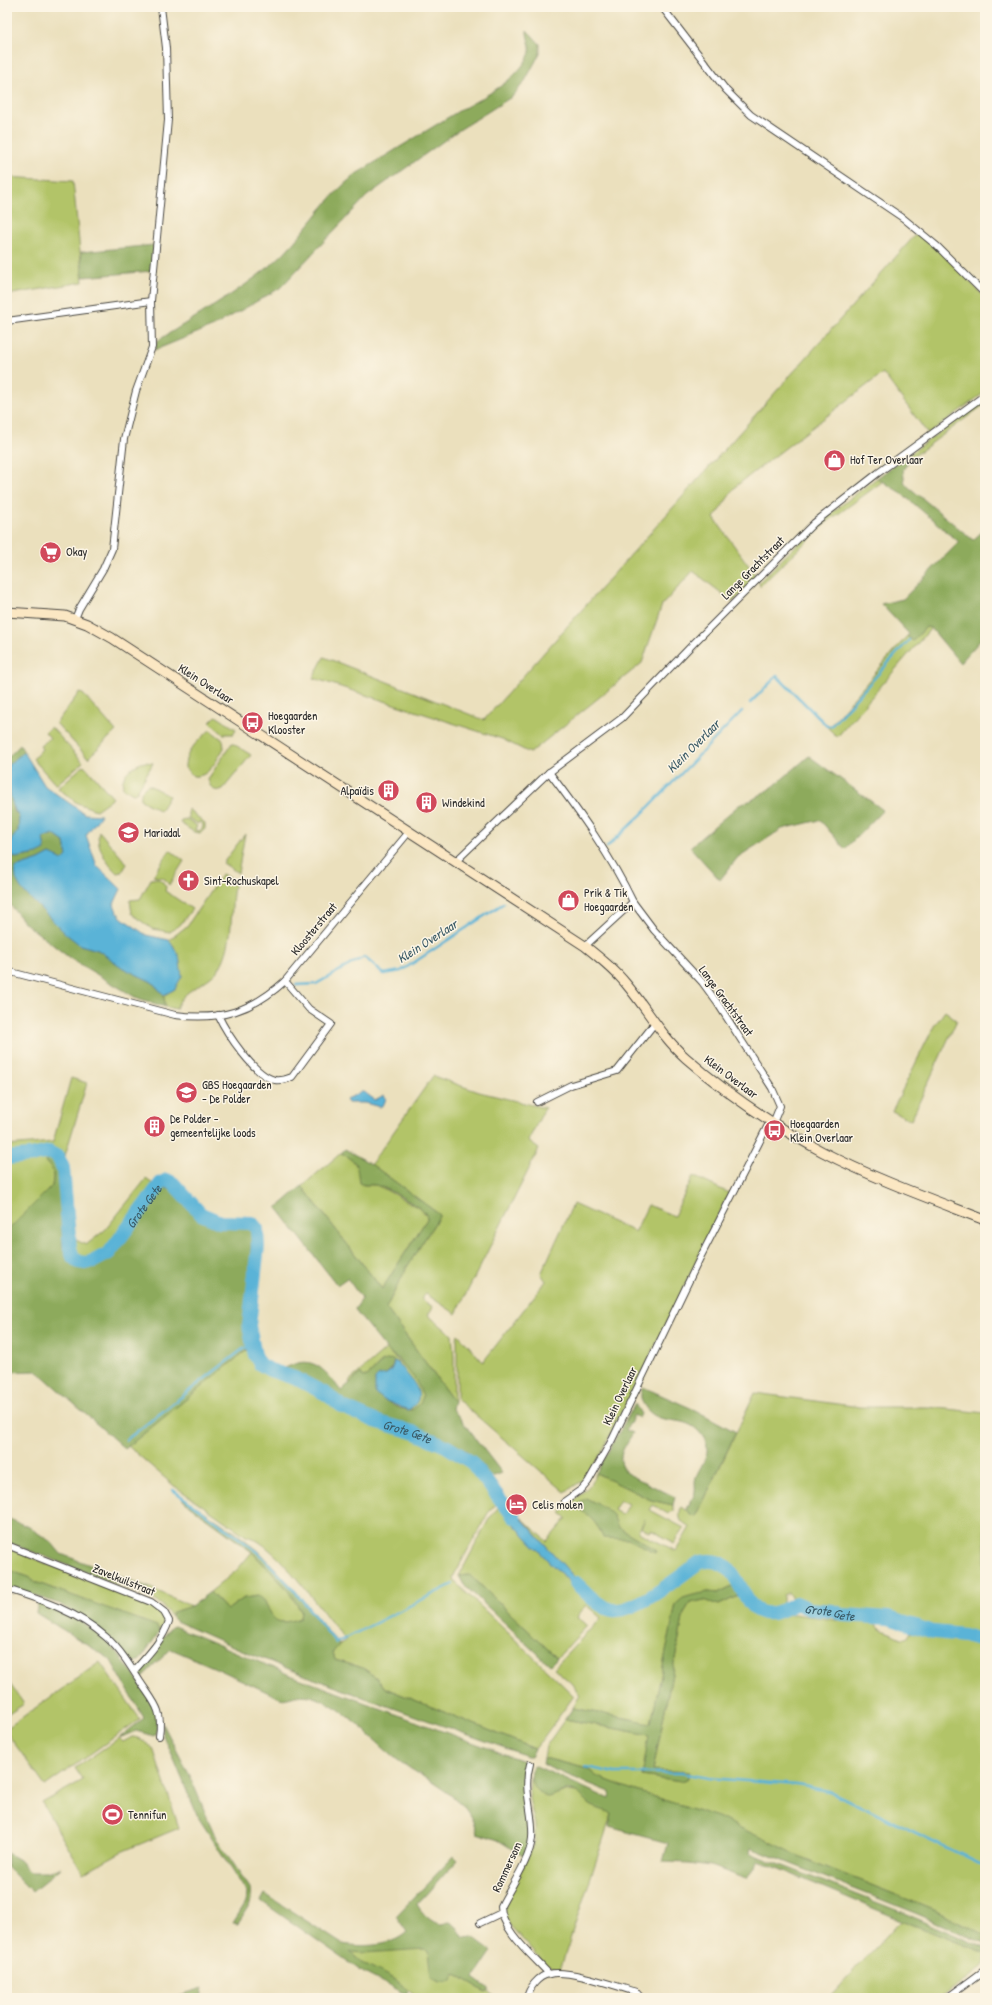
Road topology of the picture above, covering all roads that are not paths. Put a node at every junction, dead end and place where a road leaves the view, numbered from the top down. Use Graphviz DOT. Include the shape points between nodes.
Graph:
graph roads {
  1 [pos="161,7"];
  2 [pos="662,7"];
  3 [pos="985,294"];
  4 [pos="151,301"];
  5 [pos="7,321"];
  6 [pos="985,395"];
  7 [pos="7,612"];
  8 [pos="75,619"];
  9 [pos="549,772"];
  10 [pos="409,832"];
  11 [pos="456,861"];
  12 [pos="633,902"];
  13 [pos="585,946"];
  14 [pos="7,970"];
  15 [pos="285,981"];
  16 [pos="218,1015"];
  17 [pos="655,1022"];
  18 [pos="537,1102"];
  19 [pos="773,1122"];
  20 [pos="985,1220"];
  21 [pos="565,1501"];
  22 [pos="7,1545"];
  23 [pos="7,1589"];
  24 [pos="134,1671"];
  25 [pos="159,1736"];
  26 [pos="530,1764"];
  27 [pos="501,1913"];
  28 [pos="480,1924"];
  29 [pos="985,1970"];
  30 [pos="549,1974"];
  31 [pos="528,1998"];
  32 [pos="641,1998"];
  33 [pos="947,1998"];
  1 -- 4 [label="street" via="166,48 168,120"];
  2 -- 3 [label="street" via="726,90 750,116 909,222"];
  4 -- 5 [label="street"];
  4 -- 8 [label="street" via="152,347 136,391 124,439 112,548"];
  6 -- 9 [label="street, Lange Grachtstraat" via="814,523 622,718"];
  7 -- 8 [label="main road, Klein Overlaar" via="51,614"];
  8 -- 10 [label="main road, Klein Overlaar" via="112,638"];
  9 -- 11 [label="street, Lange Grachtstraat"];
  9 -- 12 [label="street, Lange Grachtstraat" via="574,806"];
  10 -- 11 [label="main road, Klein Overlaar"];
  10 -- 15 [label="street, Kloosterstraat"];
  11 -- 13 [label="main road, Klein Overlaar"];
  12 -- 13 [label="street"];
  12 -- 19 [label="street, Lange Grachtstraat" via="654,930 702,982 733,1027 779,1101 779,1112"];
  13 -- 17 [label="main road, Klein Overlaar" via="627,984"];
  14 -- 16 [label="street, Kloosterstraat" via="176,1015"];
  15 -- 16 [label="street, Kloosterstraat" via="252,1006"];
  15 -- 16 [label="street" via="309,1009 331,1024 292,1077 274,1080 258,1070 244,1055"];
  17 -- 18 [label="street" via="618,1071 575,1084"];
  17 -- 19 [label="main road, Klein Overlaar" via="685,1057 728,1092"];
  19 -- 20 [label="main road, Klein Overlaar" via="858,1169"];
  19 -- 21 [label="street, Klein Overlaar" via="767,1127 699,1260 612,1440 588,1482"];
  22 -- 24 [label="street, Zavelkuilstraat" via="151,1602 164,1612 169,1620 166,1628"];
  23 -- 24 [label="street" via="56,1606 99,1632 113,1644"];
  24 -- 25 [label="street" via="161,1716"];
  26 -- 27 [label="street, Rommersom" via="526,1786 532,1830 530,1851 501,1906"];
  27 -- 28 [label="street"];
  27 -- 30 [label="street" via="507,1927"];
  29 -- 33 [label="street"];
  30 -- 31 [label="street" via="537,1981"];
  30 -- 32 [label="street" via="561,1973 598,1981 636,1992"];
}
